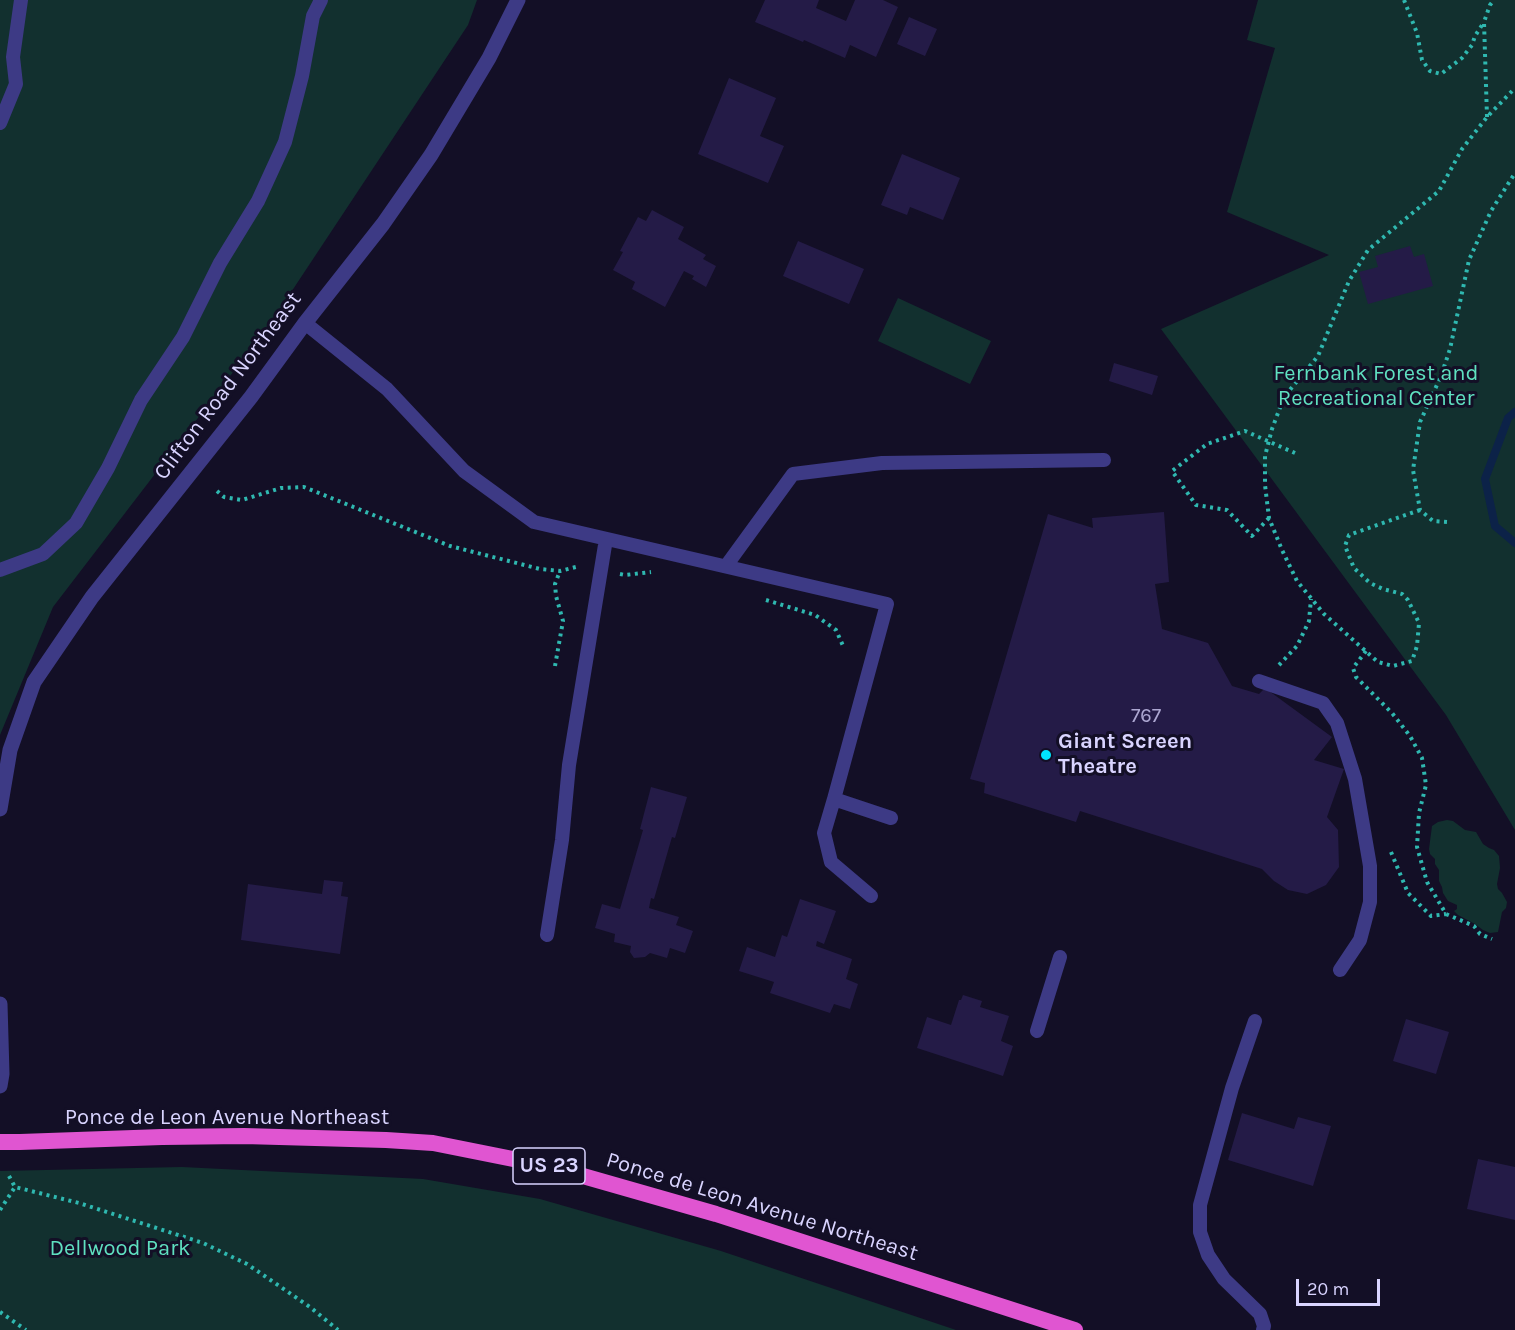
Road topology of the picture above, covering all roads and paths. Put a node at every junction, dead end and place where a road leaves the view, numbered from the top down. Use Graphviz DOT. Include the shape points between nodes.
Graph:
graph roads {
  1 [pos="21,0"];
  2 [pos="321,0"];
  3 [pos="518,0"];
  4 [pos="1404,0"];
  5 [pos="1494,0"];
  6 [pos="1484,22"];
  7 [pos="1515,88"];
  8 [pos="1487,117"];
  9 [pos="0,123"];
  10 [pos="1515,173"];
  11 [pos="305,323"];
  12 [pos="1295,453"];
  13 [pos="1104,460"];
  14 [pos="217,490"];
  15 [pos="1420,510"];
  16 [pos="1269,518"];
  17 [pos="1447,522"];
  18 [pos="606,539"];
  19 [pos="726,566"];
  20 [pos="0,570"];
  21 [pos="602,570"];
  22 [pos="560,571"];
  23 [pos="653,572"];
  24 [pos="758,597"];
  25 [pos="1311,598"];
  26 [pos="844,648"];
  27 [pos="1366,651"];
  28 [pos="555,666"];
  29 [pos="1259,681"];
  30 [pos="834,799"];
  31 [pos="0,809"];
  32 [pos="891,818"];
  33 [pos="1391,852"];
  34 [pos="871,896"];
  35 [pos="1446,914"];
  36 [pos="547,936"];
  37 [pos="1492,939"];
  38 [pos="1060,957"];
  39 [pos="1340,970"];
  40 [pos="0,1004"];
  41 [pos="1256,1021"];
  42 [pos="1037,1031"];
  43 [pos="0,1086"];
  44 [pos="0,1142"];
  45 [pos="9,1176"];
  46 [pos="15,1187"];
  47 [pos="0,1210"];
  48 [pos="0,1312"];
  49 [pos="26,1330"];
  50 [pos="338,1330"];
  51 [pos="1075,1330"];
  52 [pos="1263,1330"];
  1 -- 9 [label="lane" via="13,57 16,84"];
  2 -- 20 [label="lane" via="285,142 258,201 220,263 183,337 141,400 76,523 43,554"];
  3 -- 11 [label="street, Clifton Road Northeast" via="489,58 431,154 383,224"];
  4 -- 6 [label="path" via="1422,60 1431,71 1441,74 1462,58"];
  5 -- 6 [label="path"];
  6 -- 8 [label="path"];
  7 -- 8 [label="path"];
  8 -- 16 [label="path" via="1462,149 1439,191 1368,250 1348,280 1318,356 1284,397 1265,456"];
  10 -- 15 [label="path" via="1491,211 1469,260 1450,349 1420,422 1413,470"];
  11 -- 18 [label="lane" via="387,389 464,471 534,522"];
  11 -- 31 [label="street, Clifton Road Northeast" via="92,597 34,682 10,750"];
  12 -- 16 [label="path" via="1245,431 1207,444 1172,471 1196,505 1227,510 1252,536"];
  13 -- 19 [label="lane" via="882,463 793,474"];
  14 -- 22 [label="path" via="224,497 242,500 280,488 304,487 450,546"];
  15 -- 17 [label="path" via="1433,521"];
  15 -- 27 [label="path" via="1349,536 1345,546 1354,568 1370,584 1402,594 1419,623 1412,661 1393,666 1378,662"];
  16 -- 25 [label="path" via="1297,581"];
  18 -- 19 [label="lane"];
  18 -- 21 [label="lane"];
  19 -- 30 [label="lane" via="887,604"];
  21 -- 22 [label="path" via="581,566"];
  21 -- 23 [label="path" via="625,575"];
  21 -- 36 [label="lane" via="569,765"];
  22 -- 28 [label="path" via="555,584 563,621"];
  24 -- 26 [label="path" via="815,615 836,630"];
  25 -- 27 [label="path"];
  25 -- 29 [label="path" via="1310,621 1297,646"];
  27 -- 35 [label="path" via="1353,668 1356,677 1392,713 1422,759 1426,785 1419,813 1418,847 1427,882"];
  29 -- 39 [label="lane" via="1323,703 1337,723 1355,779 1370,866 1370,902 1360,940"];
  30 -- 32 [label="lane"];
  30 -- 34 [label="lane" via="824,833 831,862"];
  33 -- 35 [label="path" via="1408,893 1431,916"];
  35 -- 37 [label="path"];
  38 -- 42 [label="lane"];
  40 -- 43 [label="street"];
  41 -- 52 [label="lane" via="1232,1088 1200,1205 1200,1232 1208,1256 1224,1279 1260,1314"];
  44 -- 51 [label="highway, Ponce de Leon Avenue Northeast / US 23" via="244,1136 433,1143 548,1166 716,1214"];
  45 -- 46 [label="path"];
  46 -- 47 [label="path"];
  46 -- 50 [label="path" via="203,1243 247,1264"];
  48 -- 49 [label="path"];
}
